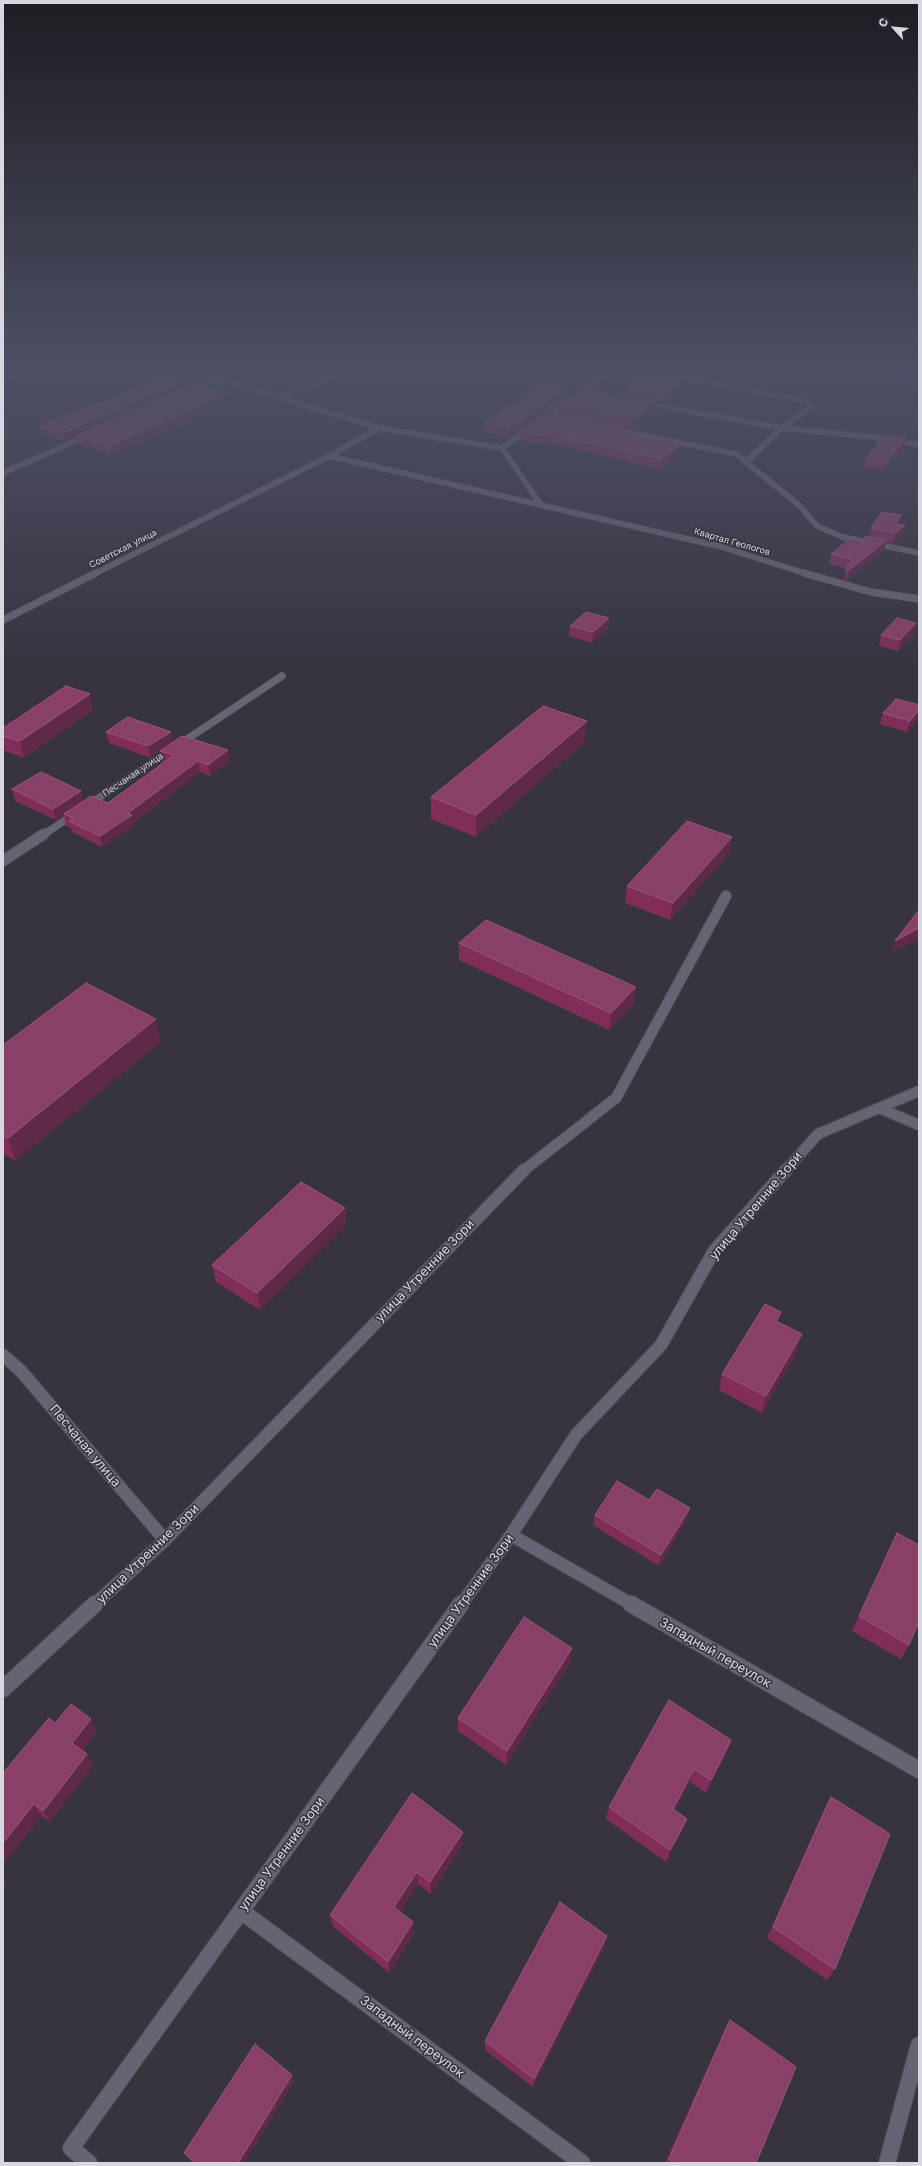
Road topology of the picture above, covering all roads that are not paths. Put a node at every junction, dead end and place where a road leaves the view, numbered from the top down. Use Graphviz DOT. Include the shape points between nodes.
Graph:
graph roads {
  1 [pos="293,474"];
  2 [pos="407,474"];
  3 [pos="520,474"];
  4 [pos="762,474"];
  5 [pos="541,505"];
  6 [pos="919,553"];
  7 [pos="919,600"];
  8 [pos="3,620"];
  9 [pos="282,676"];
  10 [pos="3,861"];
  11 [pos="726,896"];
  12 [pos="919,1091"];
  13 [pos="879,1108"];
  14 [pos="919,1125"];
  15 [pos="3,1354"];
  16 [pos="512,1535"];
  17 [pos="165,1540"];
  18 [pos="3,1689"];
  19 [pos="919,1770"];
  20 [pos="241,1911"];
  21 [pos="919,2045"];
  22 [pos="89,2163"];
  23 [pos="582,2163"];
  24 [pos="887,2163"];
  1 -- 8 [label="street, Советская улица"];
  2 -- 5 [label="street, Квартал Геологов"];
  3 -- 5 [label="street"];
  4 -- 6 [label="street" via="800,506 817,526 843,537"];
  5 -- 7 [label="street, Квартал Геологов" via="722,546 812,576 872,592"];
  9 -- 10 [label="street, Песчаная улица"];
  11 -- 17 [label="street, улица Утренние Зори" via="616,1098 517,1175"];
  12 -- 13 [label="street, улица Утренние Зори"];
  13 -- 14 [label="street"];
  13 -- 16 [label="street, улица Утренние Зори" via="818,1134 714,1251 661,1345 576,1435"];
  15 -- 17 [label="street, Песчаная улица" via="21,1371"];
  16 -- 19 [label="street, Западный переулок"];
  16 -- 20 [label="street, улица Утренние Зори"];
  17 -- 18 [label="street, улица Утренние Зори"];
  20 -- 22 [label="street, улица Утренние Зори" via="71,2148"];
  20 -- 23 [label="street, Западный переулок"];
  21 -- 24 [label="street"];
}
